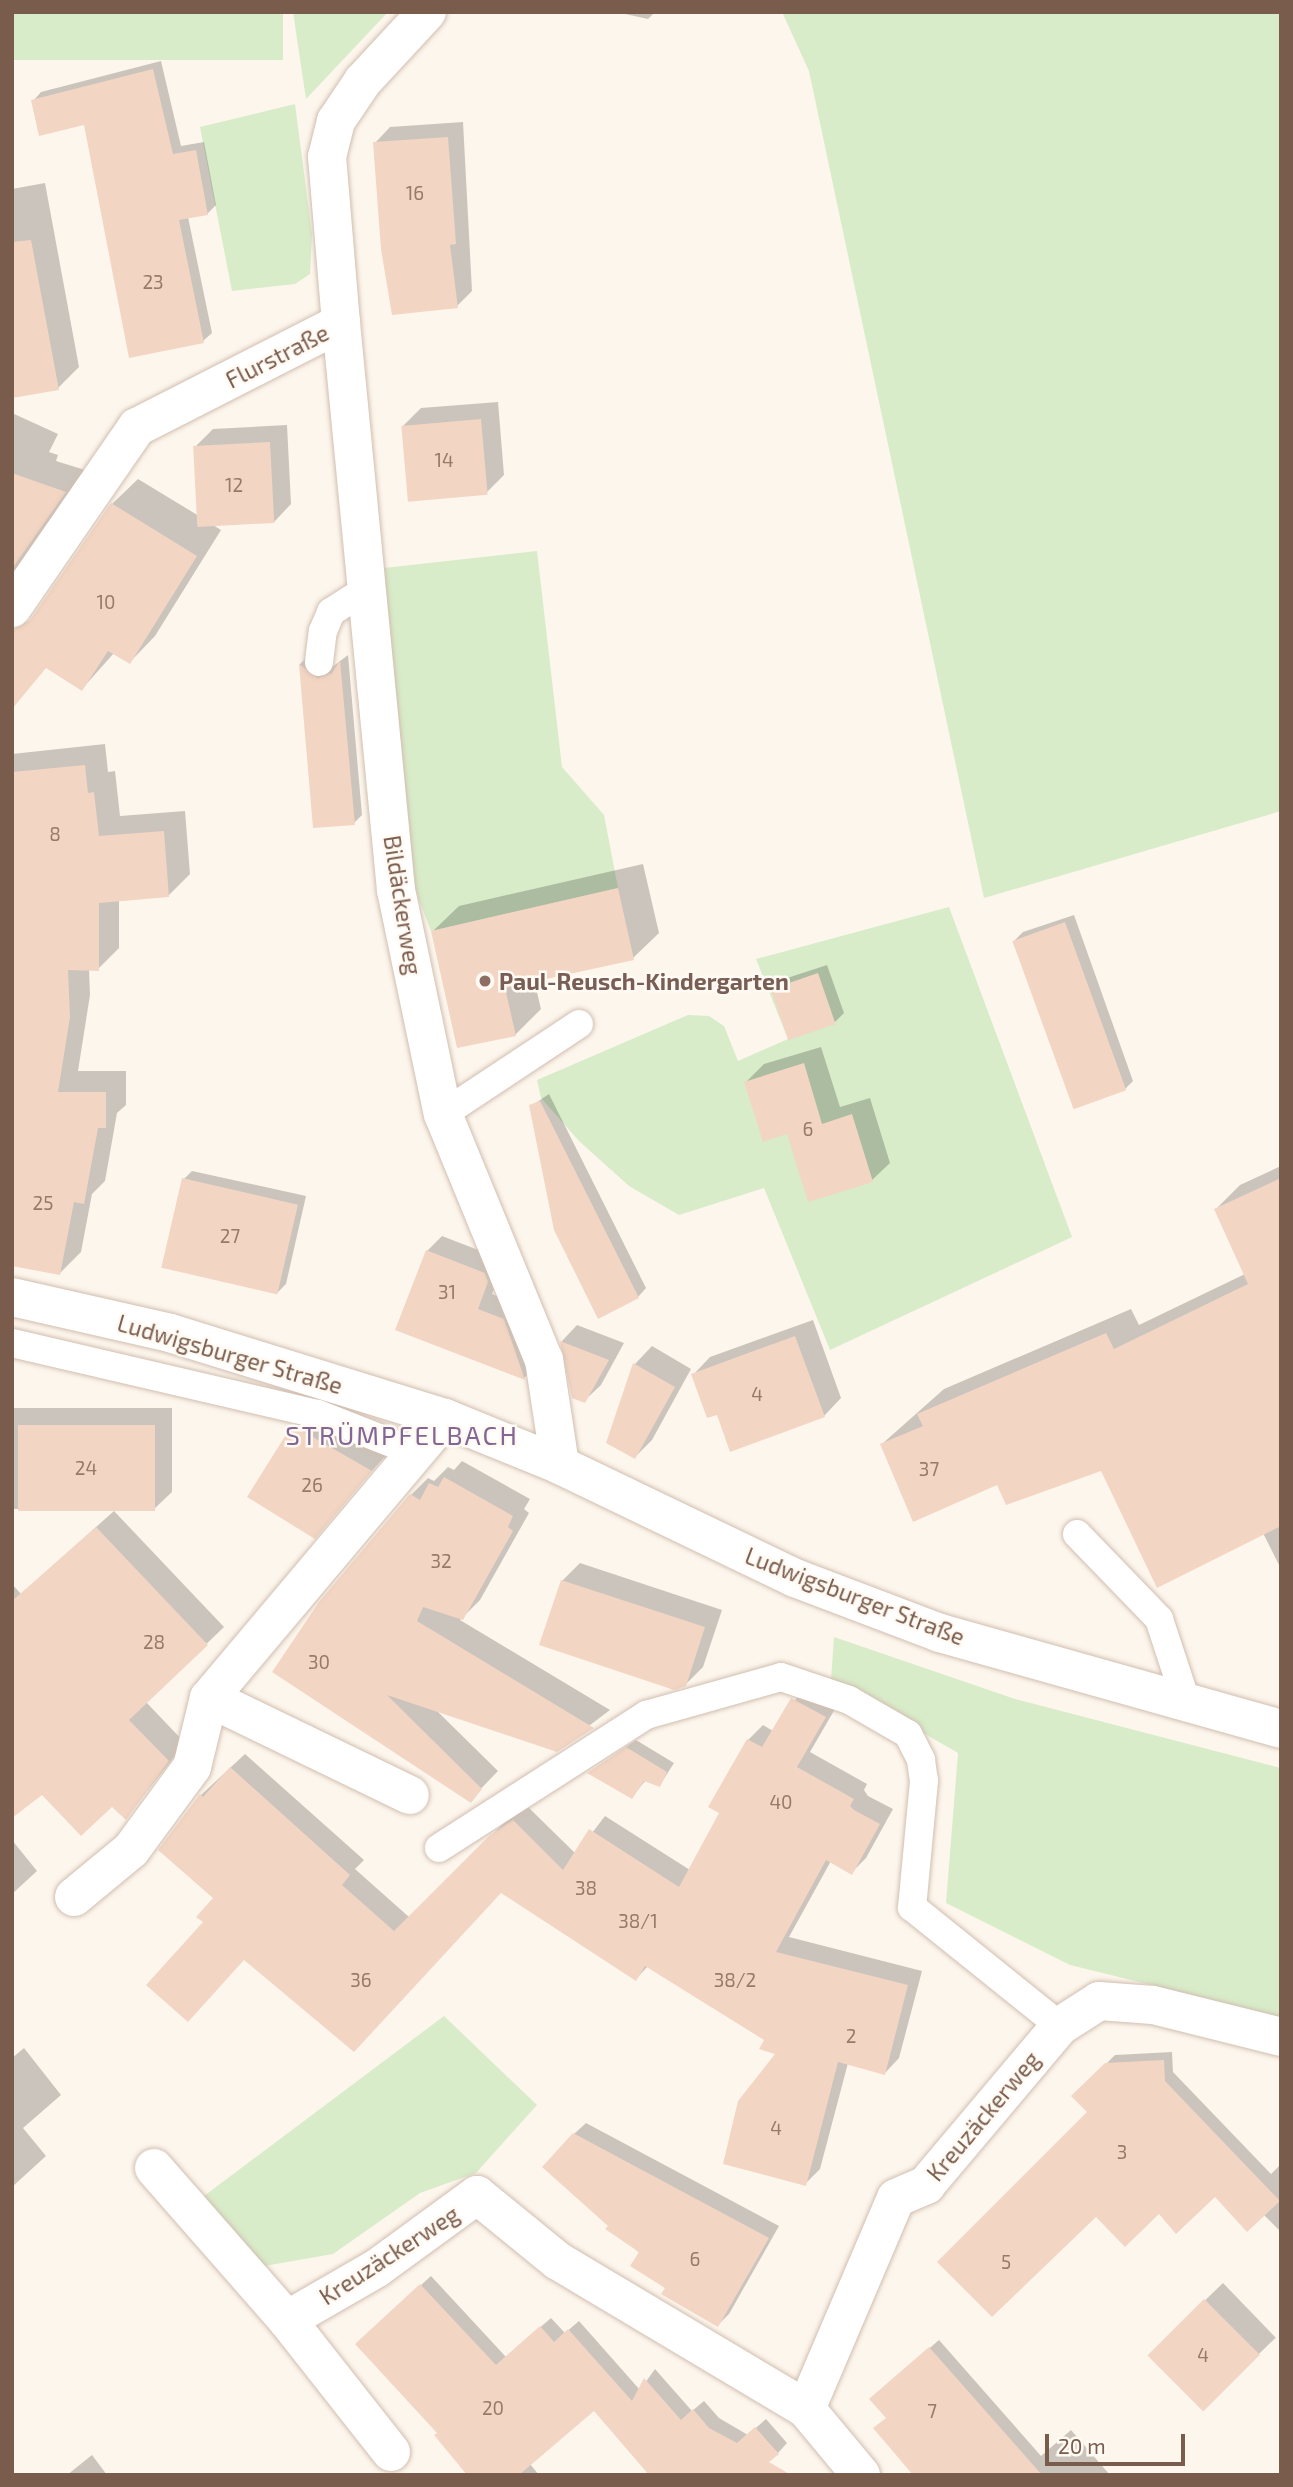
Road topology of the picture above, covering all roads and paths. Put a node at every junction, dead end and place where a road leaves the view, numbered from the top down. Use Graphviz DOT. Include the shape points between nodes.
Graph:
graph roads {
  1 [pos="427,12"];
  2 [pos="341,323"];
  3 [pos="367,589"];
  4 [pos="12,608"];
  5 [pos="319,662"];
  6 [pos="579,1024"];
  7 [pos="443,1114"];
  8 [pos="12,1297"];
  9 [pos="12,1343"];
  10 [pos="445,1419"];
  11 [pos="417,1452"];
  12 [pos="560,1465"];
  13 [pos="1077,1534"];
  14 [pos="209,1698"];
  15 [pos="1187,1704"];
  16 [pos="1281,1729"];
  17 [pos="410,1795"];
  18 [pos="439,1848"];
  19 [pos="74,1897"];
  20 [pos="1060,2026"];
  21 [pos="1281,2037"];
  22 [pos="154,2168"];
  23 [pos="286,2320"];
  24 [pos="806,2409"];
  25 [pos="391,2452"];
  26 [pos="861,2475"];
  1 -- 2 [label="street, Flurstraße" via="363,81 336,121 327,157"];
  2 -- 3 [label="street, Bildäckerweg"];
  2 -- 4 [label="street, Flurstraße" via="137,427"];
  3 -- 5 [label="lane" via="331,612"];
  3 -- 7 [label="street, Bildäckerweg" via="396,891"];
  6 -- 7 [label="lane"];
  7 -- 12 [label="street, Bildäckerweg" via="544,1360"];
  8 -- 10 [label="street, Ludwigsburger Straße" via="170,1333"];
  9 -- 11 [label="lane, Ludwigsburger Straße" via="318,1414"];
  10 -- 11 [label="street"];
  10 -- 12 [label="street, Ludwigsburger Straße"];
  11 -- 14 [label="street"];
  12 -- 15 [label="street, Ludwigsburger Straße" via="807,1583 940,1633"];
  13 -- 15 [label="lane" via="1159,1619"];
  14 -- 17 [label="street"];
  14 -- 19 [label="street" via="192,1767 131,1850"];
  15 -- 16 [label="street, Ludwigsburger Straße"];
  18 -- 20 [label="lane" via="646,1715 781,1677 849,1700 908,1734 921,1760 924,1781 912,1907"];
  20 -- 21 [label="street, Kreuzäckerweg" via="1099,2001 1153,2005"];
  20 -- 24 [label="street, Kreuzäckerweg" via="926,2185 896,2197 841,2296"];
  22 -- 23 [label="street"];
  23 -- 24 [label="street, Kreuzäckerweg" via="377,2268 477,2195 558,2261"];
  23 -- 25 [label="street"];
  24 -- 26 [label="street, Kreuzäckerweg"];
}
